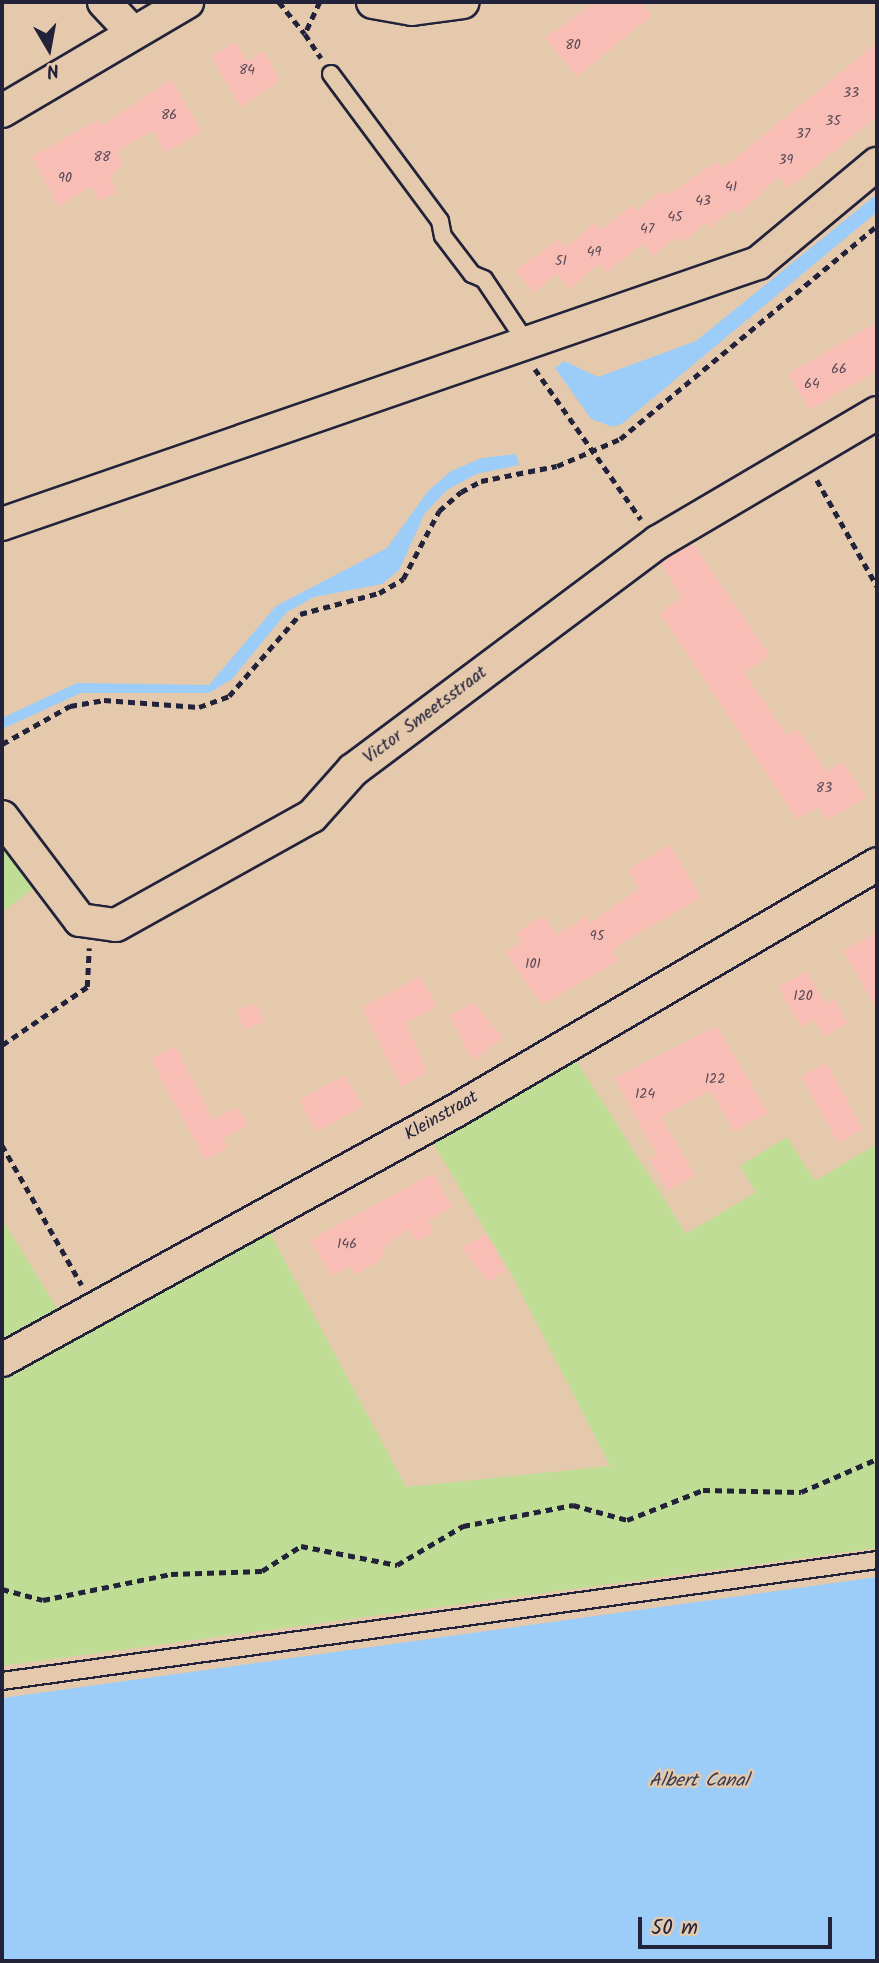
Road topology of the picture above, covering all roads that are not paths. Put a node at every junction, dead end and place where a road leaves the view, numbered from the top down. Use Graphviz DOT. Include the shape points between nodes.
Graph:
graph roads {
  1 [pos="104,2"];
  2 [pos="187,2"];
  3 [pos="373,2"];
  4 [pos="463,2"];
  5 [pos="134,33"];
  6 [pos="331,74"];
  7 [pos="2,111"];
  8 [pos="877,164"];
  9 [pos="530,355"];
  10 [pos="877,413"];
  11 [pos="2,524"];
  12 [pos="2,817"];
  13 [pos="877,864"];
  14 [pos="2,1360"];
  15 [pos="877,1560"];
  16 [pos="2,1681"];
  1 -- 5 [label="street"];
  2 -- 5 [label="street"];
  3 -- 4 [label="street" via="412,9"];
  5 -- 7 [label="street"];
  6 -- 9 [label="lane" via="440,221 443,236 472,274 484,279"];
  8 -- 9 [label="street" via="758,263"];
  9 -- 11 [label="street"];
  10 -- 12 [label="street, Victor Smeetsstraat" via="658,542 353,770 312,816 116,925 90,926"];
  13 -- 14 [label="street, Kleinstraat" via="455,1111"];
  15 -- 16 [label="lane"];
}
